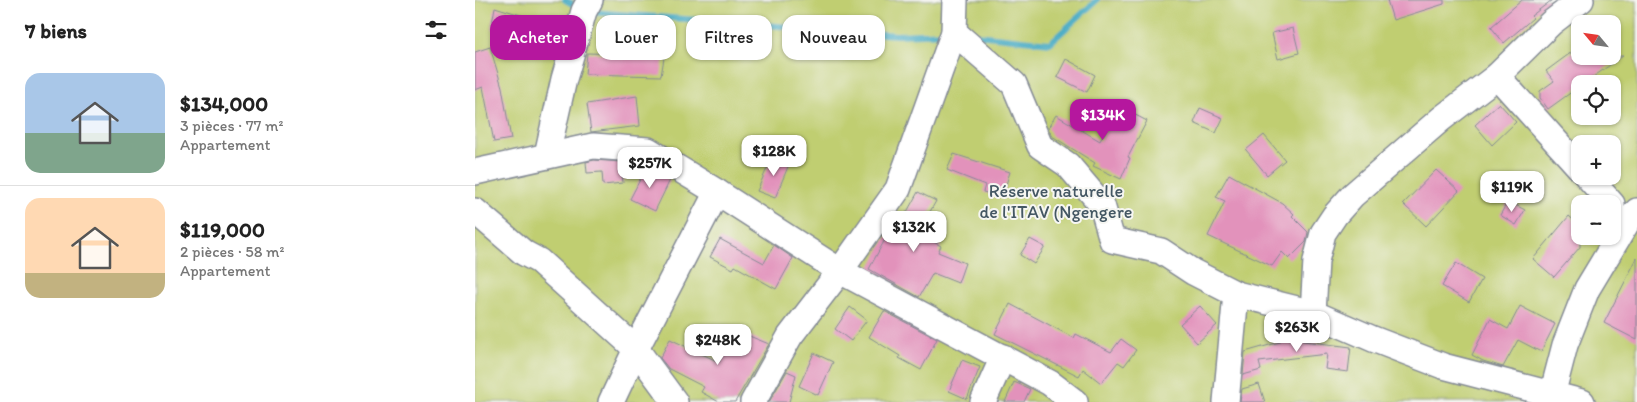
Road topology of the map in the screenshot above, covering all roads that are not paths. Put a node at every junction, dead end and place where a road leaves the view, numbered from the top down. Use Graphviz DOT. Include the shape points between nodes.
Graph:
graph roads {
  1 [pos="590,0"];
  2 [pos="955,0"];
  3 [pos="1581,0"];
  4 [pos="954,32"];
  5 [pos="1497,76"];
  6 [pos="547,155"];
  7 [pos="1571,158"];
  8 [pos="475,172"];
  9 [pos="1596,185"];
  10 [pos="717,192"];
  11 [pos="1622,210"];
  12 [pos="475,211"];
  13 [pos="840,272"];
  14 [pos="1236,294"];
  15 [pos="1313,313"];
  16 [pos="636,349"];
  17 [pos="1003,357"];
  18 [pos="1551,400"];
  19 [pos="611,402"];
  20 [pos="675,402"];
  21 [pos="753,402"];
  22 [pos="983,402"];
  23 [pos="1075,402"];
  24 [pos="1226,402"];
  25 [pos="1582,402"];
  1 -- 6 [label="street" via="564,79"];
  2 -- 4 [label="street"];
  3 -- 5 [label="street" via="1551,23"];
  4 -- 13 [label="street" via="898,189"];
  4 -- 14 [label="street" via="1014,84 1039,146 1068,166 1103,205 1112,240 1161,251"];
  5 -- 7 [label="street"];
  5 -- 15 [label="street" via="1441,119 1335,215 1323,233 1316,261"];
  6 -- 8 [label="street"];
  6 -- 10 [label="street" via="593,146 648,150"];
  9 -- 11 [label="street"];
  10 -- 13 [label="street"];
  10 -- 16 [label="street"];
  11 -- 18 [label="street" via="1565,345"];
  12 -- 16 [label="street" via="524,253 539,261"];
  13 -- 17 [label="street"];
  13 -- 21 [label="street" via="790,336"];
  14 -- 15 [label="street"];
  14 -- 24 [label="street"];
  15 -- 18 [label="street" via="1443,366"];
  16 -- 19 [label="street"];
  16 -- 20 [label="street"];
  17 -- 22 [label="street"];
  17 -- 23 [label="street" via="1050,383"];
  18 -- 25 [label="street"];
}
